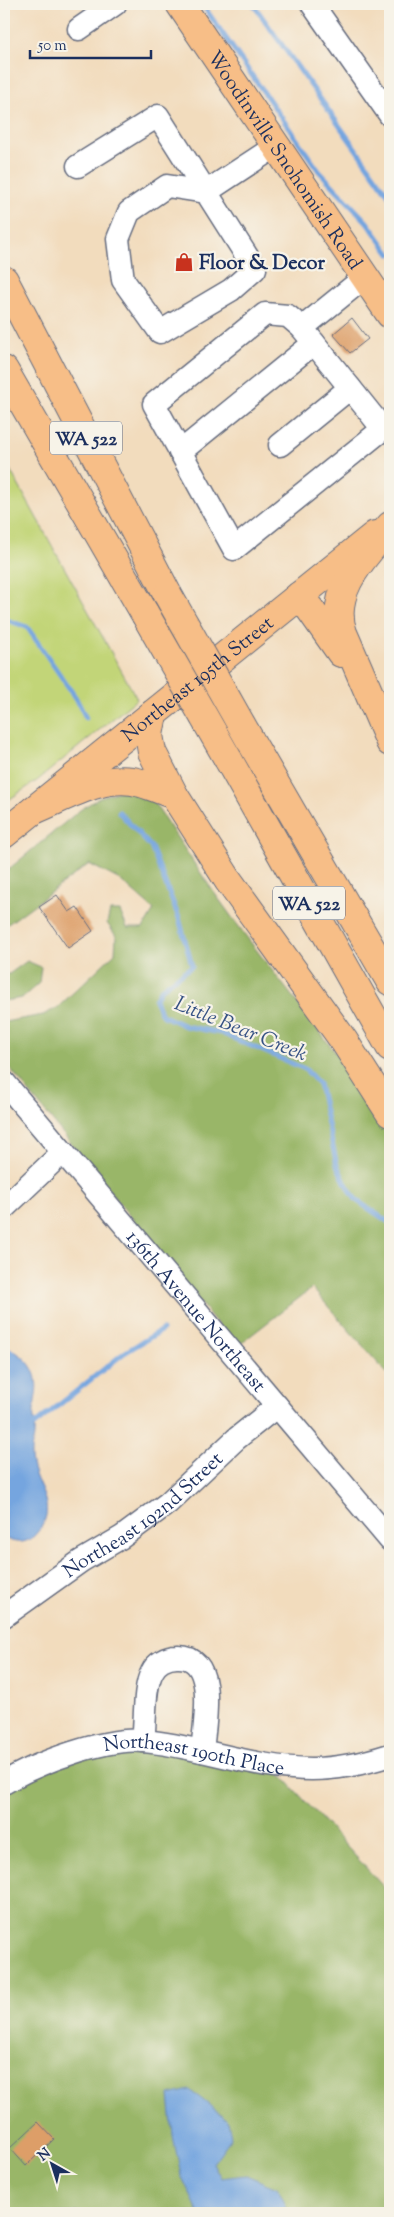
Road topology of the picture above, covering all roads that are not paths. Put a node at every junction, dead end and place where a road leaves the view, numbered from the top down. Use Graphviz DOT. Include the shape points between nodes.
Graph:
graph roads {
  1 [pos="115,4"];
  2 [pos="180,4"];
  3 [pos="312,4"];
  4 [pos="78,29"];
  5 [pos="390,116"];
  6 [pos="276,146"];
  7 [pos="78,166"];
  8 [pos="206,192"];
  9 [pos="365,277"];
  10 [pos="4,280"];
  11 [pos="390,314"];
  12 [pos="308,336"];
  13 [pos="4,370"];
  14 [pos="350,388"];
  15 [pos="280,445"];
  16 [pos="180,452"];
  17 [pos="390,525"];
  18 [pos="299,596"];
  19 [pos="153,714"];
  20 [pos="377,714"];
  21 [pos="390,742"];
  22 [pos="174,795"];
  23 [pos="34,810"];
  24 [pos="4,834"];
  25 [pos="390,981"];
  26 [pos="390,1047"];
  27 [pos="4,1082"];
  28 [pos="390,1113"];
  29 [pos="63,1152"];
  30 [pos="4,1208"];
  31 [pos="277,1406"];
  32 [pos="390,1540"];
  33 [pos="4,1616"];
  34 [pos="143,1740"];
  35 [pos="202,1751"];
  36 [pos="390,1755"];
  37 [pos="4,1783"];
  1 -- 4 [label="street"];
  2 -- 6 [label="main road, Woodinville Snohomish Road"];
  3 -- 5 [label="street"];
  6 -- 8 [label="street"];
  6 -- 9 [label="main road, Woodinville Snohomish Road"];
  7 -- 8 [label="street" via="158,116"];
  8 -- 8 [label="street" via="255,269 231,290 160,332 123,280 118,239 129,212 167,186"];
  9 -- 11 [label="main road, Woodinville Snohomish Road"];
  9 -- 12 [label="street"];
  10 -- 25 [label="main road, WA 522, bridge" via="168,595"];
  12 -- 14 [label="street"];
  12 -- 16 [label="street"];
  12 -- 16 [label="street" via="288,316 265,314 154,404"];
  13 -- 26 [label="main road, WA 522, bridge"];
  14 -- 15 [label="street"];
  14 -- 16 [label="street" via="383,429 234,550"];
  17 -- 18 [label="main road, Northeast 195th Street"];
  17 -- 20 [label="main road" via="352,574 339,602 340,625"];
  18 -- 19 [label="main road, Northeast 195th Street"];
  18 -- 20 [label="main road" via="343,656"];
  19 -- 22 [label="main road" via="149,735 152,752"];
  19 -- 23 [label="main road, Northeast 195th Street"];
  20 -- 21 [label="main road"];
  22 -- 23 [label="main road" via="140,782 118,780 86,788"];
  22 -- 28 [label="main road" via="228,880 344,1041"];
  23 -- 24 [label="main road, Northeast 195th Street"];
  27 -- 29 [label="street, 136th Avenue Northeast"];
  29 -- 30 [label="street"];
  29 -- 31 [label="street, 136th Avenue Northeast"];
  31 -- 32 [label="street, 136th Avenue Northeast"];
  31 -- 33 [label="street, Northeast 192nd Street" via="236,1439 168,1503"];
  34 -- 35 [label="street, Northeast 190th Place"];
  34 -- 35 [label="street" via="152,1671 159,1663 178,1656 197,1664 203,1675 206,1688"];
  34 -- 37 [label="street, Northeast 190th Place" via="115,1742 84,1750 16,1775"];
  35 -- 36 [label="street, Northeast 190th Place" via="273,1766 312,1769 353,1765"];
}
